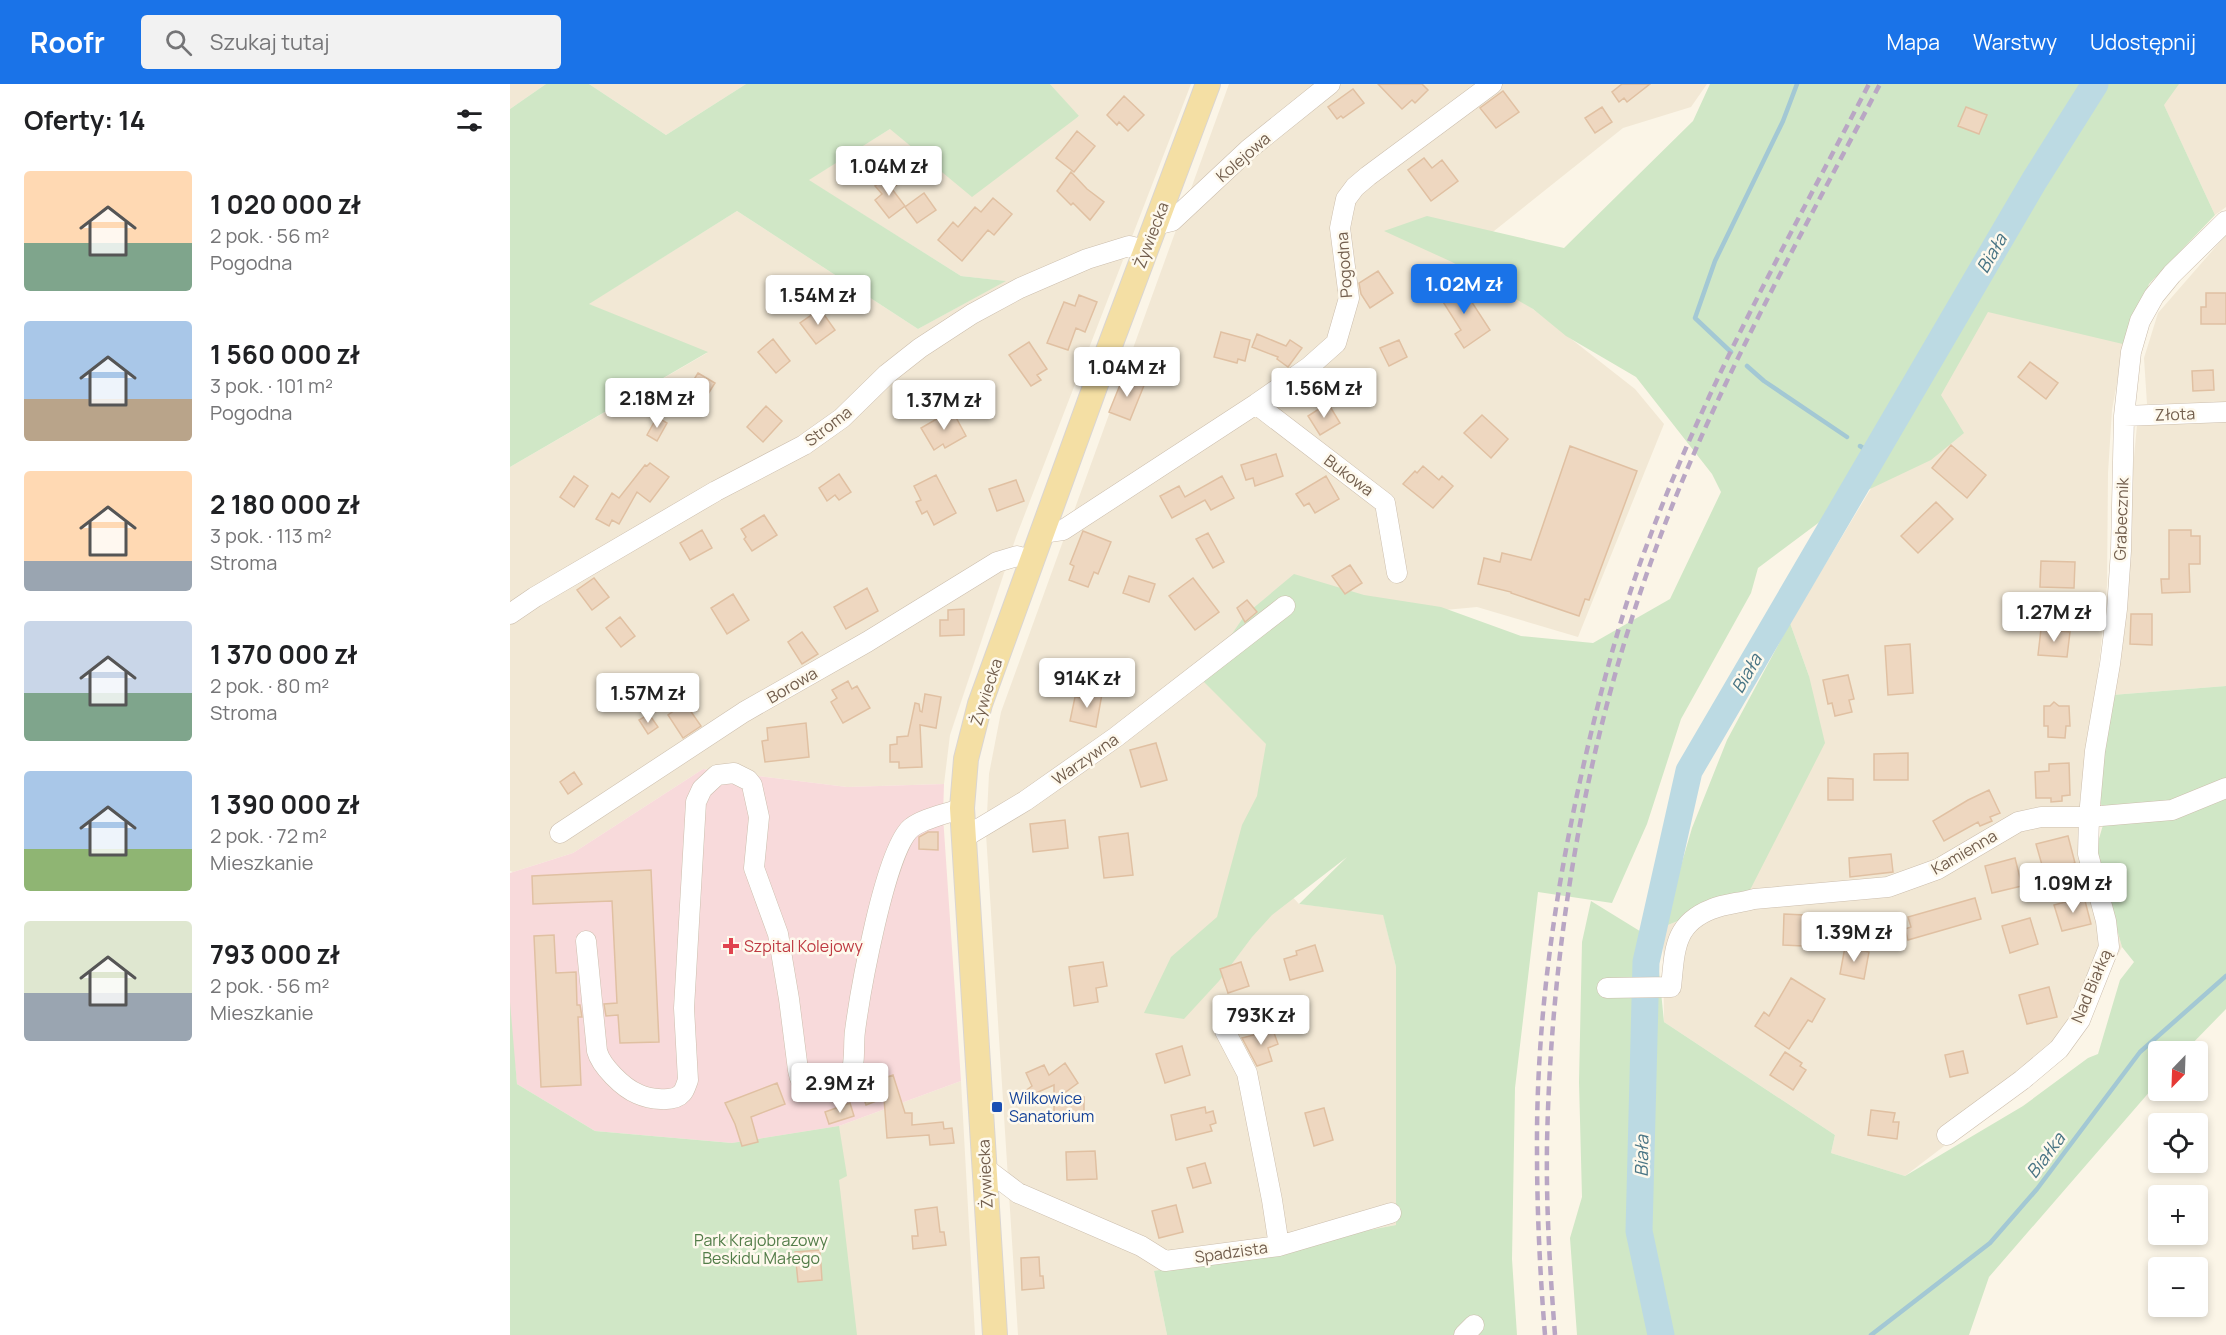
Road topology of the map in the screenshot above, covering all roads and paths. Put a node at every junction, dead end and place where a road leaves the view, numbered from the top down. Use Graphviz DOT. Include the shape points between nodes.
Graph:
graph roads {
  1 [pos="1208,84"];
  2 [pos="1330,84"];
  3 [pos="1492,84"];
  4 [pos="2226,221"];
  5 [pos="1155,225"];
  6 [pos="1145,250"];
  7 [pos="1256,404"];
  8 [pos="2226,412"];
  9 [pos="2124,416"];
  10 [pos="1042,533"];
  11 [pos="1031,560"];
  12 [pos="1397,573"];
  13 [pos="1285,606"];
  14 [pos="510,614"];
  15 [pos="2226,788"];
  16 [pos="962,808"];
  17 [pos="2089,816"];
  18 [pos="560,833"];
  19 [pos="965,837"];
  20 [pos="586,941"];
  21 [pos="1606,988"];
  22 [pos="1225,1031"];
  23 [pos="1947,1135"];
  24 [pos="985,1168"];
  25 [pos="1391,1213"];
  26 [pos="1279,1246"];
  27 [pos="995,1335"];
  1 -- 5 [label="main road, Żywiecka"];
  2 -- 5 [label="street, Kolejowa" via="1250,149 1172,221"];
  3 -- 7 [label="street, Pogodna" via="1355,187 1346,199 1341,228 1349,298 1336,344"];
  4 -- 9 [label="street, Grabecznik" via="2172,274 2140,321 2131,352"];
  5 -- 6 [label="main road, Żywiecka"];
  6 -- 10 [label="main road, Żywiecka"];
  6 -- 14 [label="street, Stroma" via="1129,246 1087,259 972,314 920,348 842,418 804,445 695,503"];
  7 -- 10 [label="street, Pogodna" via="1063,530"];
  7 -- 12 [label="street, Bukowa" via="1385,503"];
  8 -- 9 [label="street, Złota"];
  9 -- 17 [label="street, Grabecznik" via="2117,609"];
  10 -- 11 [label="main road, Żywiecka"];
  11 -- 16 [label="main road, Żywiecka" via="980,704 966,759"];
  11 -- 18 [label="street, Borowa" via="1017,556 997,562 744,712"];
  13 -- 19 [label="street, Warzywna" via="1116,738"];
  15 -- 17 [label="street" via="2172,810"];
  16 -- 19 [label="main road, Żywiecka"];
  16 -- 20 [label="street" via="917,824 895,852 867,966 855,1031 853,1068 850,1078 837,1088 825,1091 806,1086 798,1070 778,934 754,868 759,817 748,780 734,773 717,775 702,789 696,802 684,1008 688,1080 676,1098 637,1094 600,1061"];
  17 -- 21 [label="street, Kamienna" via="2041,817 2018,822 1938,869 1888,887 1754,899 1713,908 1695,918 1677,940 1671,987"];
  17 -- 23 [label="street, Nad Białką" via="2088,854 2109,946 2080,1020 2059,1049"];
  19 -- 24 [label="main road, Żywiecka"];
  22 -- 26 [label="street, Spadzista" via="1247,1073"];
  24 -- 26 [label="street, Spadzista" via="1018,1193 1141,1246 1166,1261"];
  24 -- 27 [label="main road, Żywiecka"];
  25 -- 26 [label="street"];
}
